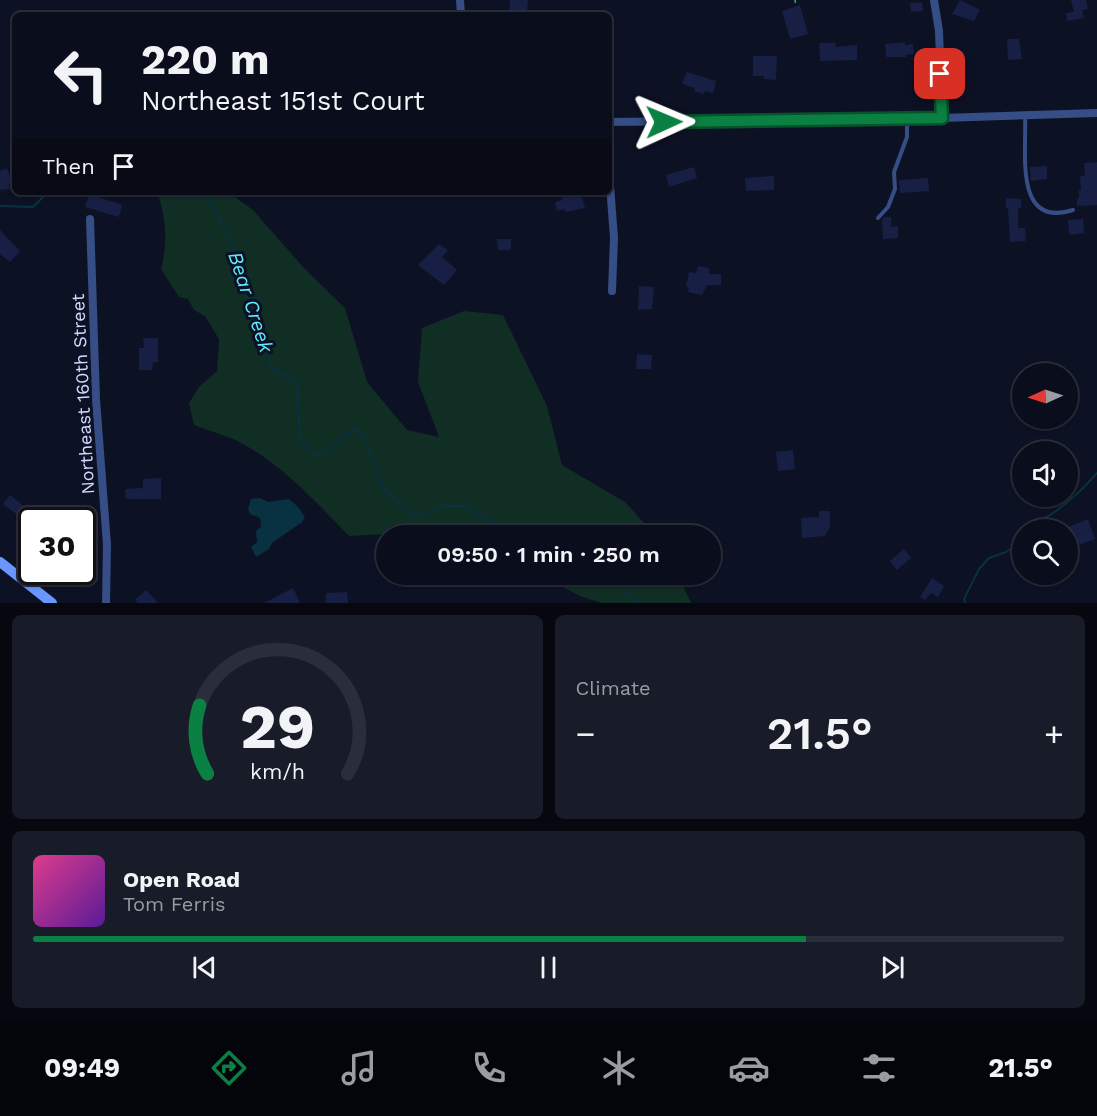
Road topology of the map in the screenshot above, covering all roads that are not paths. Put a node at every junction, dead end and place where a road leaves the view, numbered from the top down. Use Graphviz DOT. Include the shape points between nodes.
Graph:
graph roads {
  1 [pos="934,0"];
  2 [pos="1097,113"];
  3 [pos="1025,116"];
  4 [pos="907,118"];
  5 [pos="942,118"];
  6 [pos="612,122"];
  7 [pos="611,195"];
  8 [pos="1073,210"];
  9 [pos="878,218"];
  10 [pos="90,219"];
  11 [pos="612,291"];
  12 [pos="0,562"];
  13 [pos="52,603"];
  14 [pos="106,603"];
  1 -- 5 [label="street"];
  2 -- 3 [label="street"];
  3 -- 5 [label="street"];
  3 -- 8 [label="lane" via="1025,177 1030,196 1050,212"];
  4 -- 5 [label="street"];
  4 -- 6 [label="street"];
  4 -- 9 [label="lane" via="907,137 894,172 895,189 888,207"];
  7 -- 11 [label="street"];
  10 -- 14 [label="street, Northeast 160th Street" via="96,399 108,544"];
  12 -- 13 [label="street"];
}
